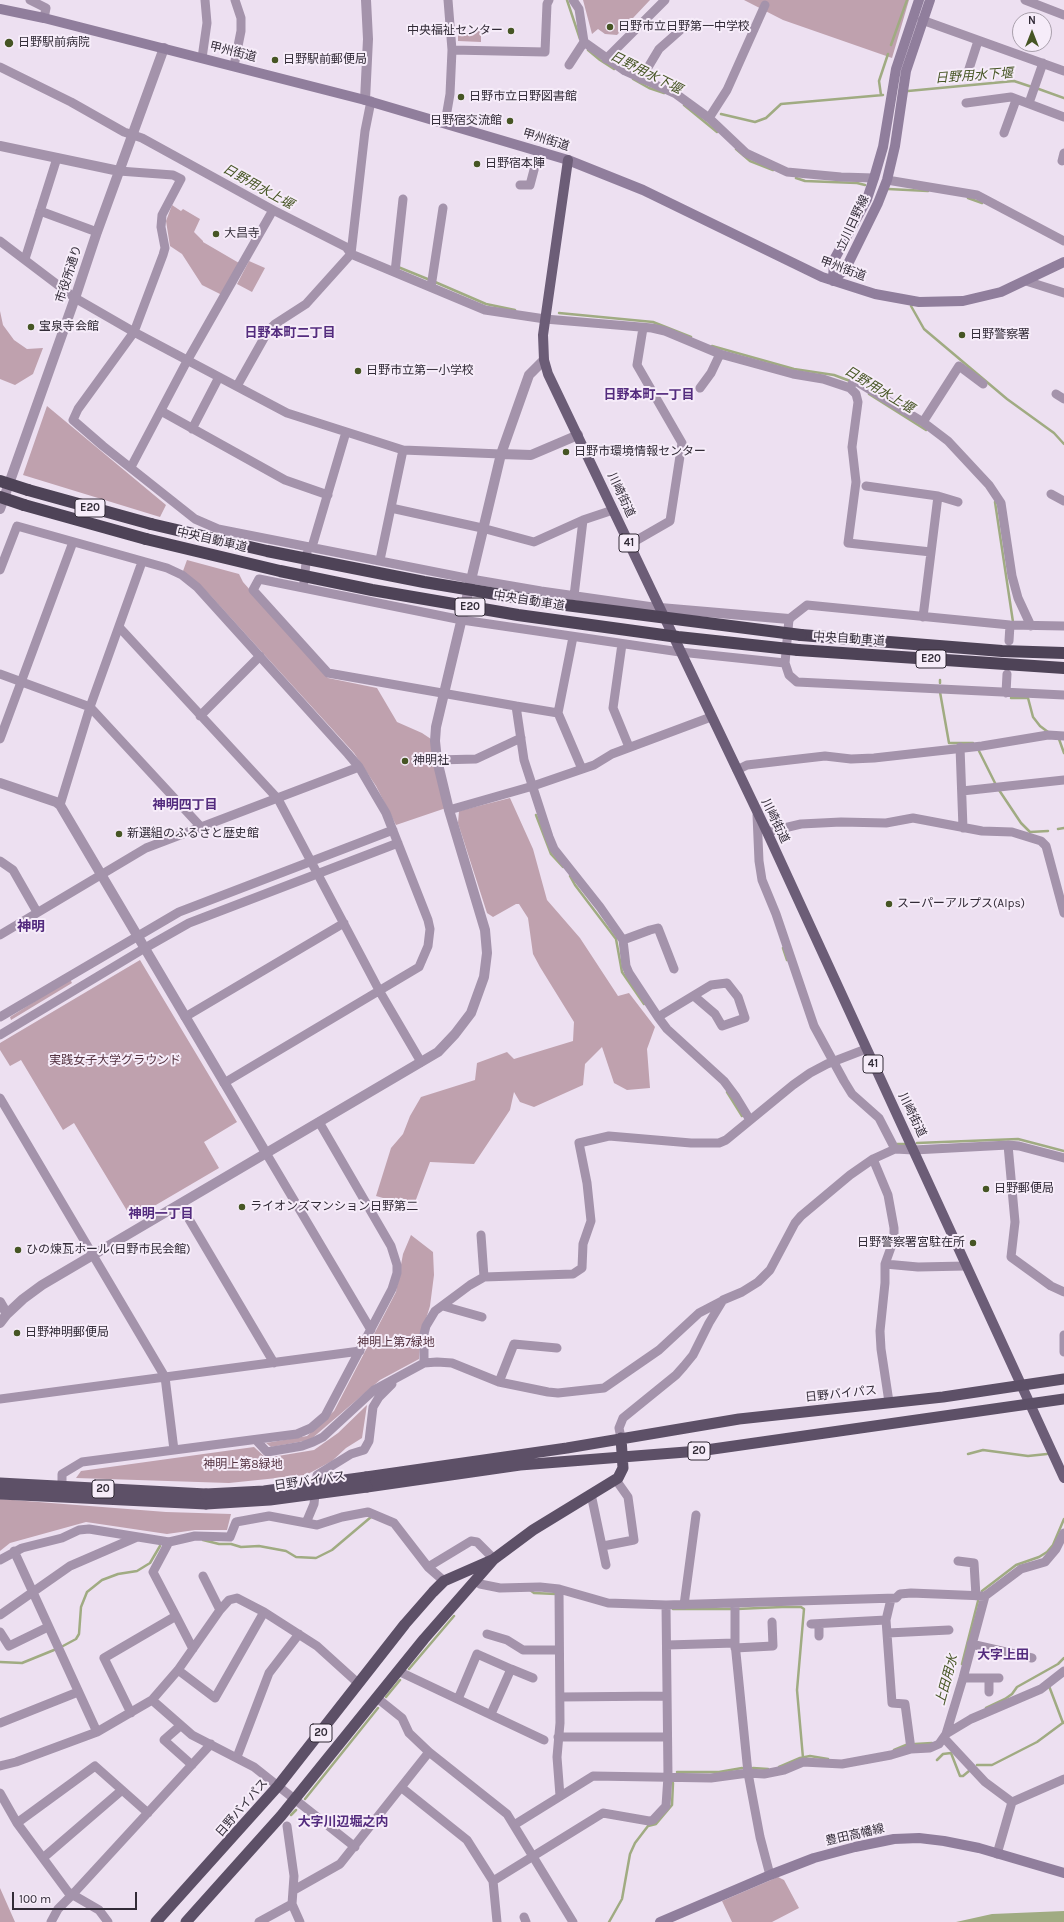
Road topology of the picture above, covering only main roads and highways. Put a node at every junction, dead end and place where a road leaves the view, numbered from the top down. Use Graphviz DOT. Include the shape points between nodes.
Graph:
graph roads {
  1 [pos="919,0"];
  2 [pos="930,0"];
  3 [pos="0,9"];
  4 [pos="901,70"];
  5 [pos="568,160"];
  6 [pos="1064,262"];
  7 [pos="833,281"];
  8 [pos="0,481"];
  9 [pos="0,497"];
  10 [pos="1064,653"];
  11 [pos="1064,668"];
  12 [pos="1064,1379"];
  13 [pos="1021,1386"];
  14 [pos="1064,1399"];
  15 [pos="1030,1404"];
  16 [pos="621,1438"];
  17 [pos="623,1457"];
  18 [pos="1064,1478"];
  19 [pos="367,1482"];
  20 [pos="0,1483"];
  21 [pos="0,1494"];
  22 [pos="206,1499"];
  23 [pos="494,1559"];
  24 [pos="1064,1874"];
  25 [pos="156,1922"];
  26 [pos="186,1922"];
  27 [pos="660,1922"];
  1 -- 4 [label="main road, 立川日野線"];
  2 -- 4 [label="main road, 立川日野線"];
  3 -- 5 [label="main road, 甲州街道" via="368,100"];
  4 -- 7 [label="main road, 立川日野線" via="874,178 867,199 834,260"];
  4 -- 7 [label="main road, 立川日野線" via="895,146 887,180 846,268"];
  5 -- 7 [label="main road, 甲州街道" via="643,190"];
  5 -- 13 [label="main road, 川崎街道 / 41" via="543,335 544,360 548,374 767,832"];
  6 -- 7 [label="main road, 甲州街道" via="1026,282 984,298 937,303 905,301"];
  8 -- 10 [label="highway, 中央自動車道 / E20, bridge" via="152,524 267,551 424,582 550,603 801,635"];
  9 -- 11 [label="highway, 中央自動車道 / E20, bridge" via="146,539 280,571 380,592 526,616 798,650"];
  12 -- 13 [label="highway, 日野バイパス / 20"];
  13 -- 15 [label="main road, 川崎街道 / 41"];
  13 -- 16 [label="highway, 日野バイパス / 20" via="758,1417"];
  14 -- 15 [label="highway, 日野バイパス / 20"];
  15 -- 17 [label="highway, 日野バイパス / 20" via="700,1451"];
  15 -- 18 [label="main road, 川崎街道 / 41"];
  16 -- 17 [label="highway"];
  16 -- 19 [label="highway, 日野バイパス / 20"];
  17 -- 19 [label="highway, 日野バイパス / 20" via="520,1465"];
  17 -- 23 [label="highway, 日野バイパス / 20" via="622,1472 616,1480 533,1530"];
  19 -- 22 [label="highway, 日野バイパス / 20, bridge" via="264,1490"];
  20 -- 22 [label="highway, 日野バイパス / 20"];
  21 -- 22 [label="highway, 日野バイパス / 20"];
  23 -- 25 [label="highway, 日野バイパス / 20" via="444,1581 405,1624 278,1786"];
  23 -- 26 [label="highway, 日野バイパス / 20" via="398,1671 247,1856"];
  24 -- 27 [label="main road, 豊田高幡線" via="944,1841 919,1838 894,1840 834,1852 770,1875"];
}
